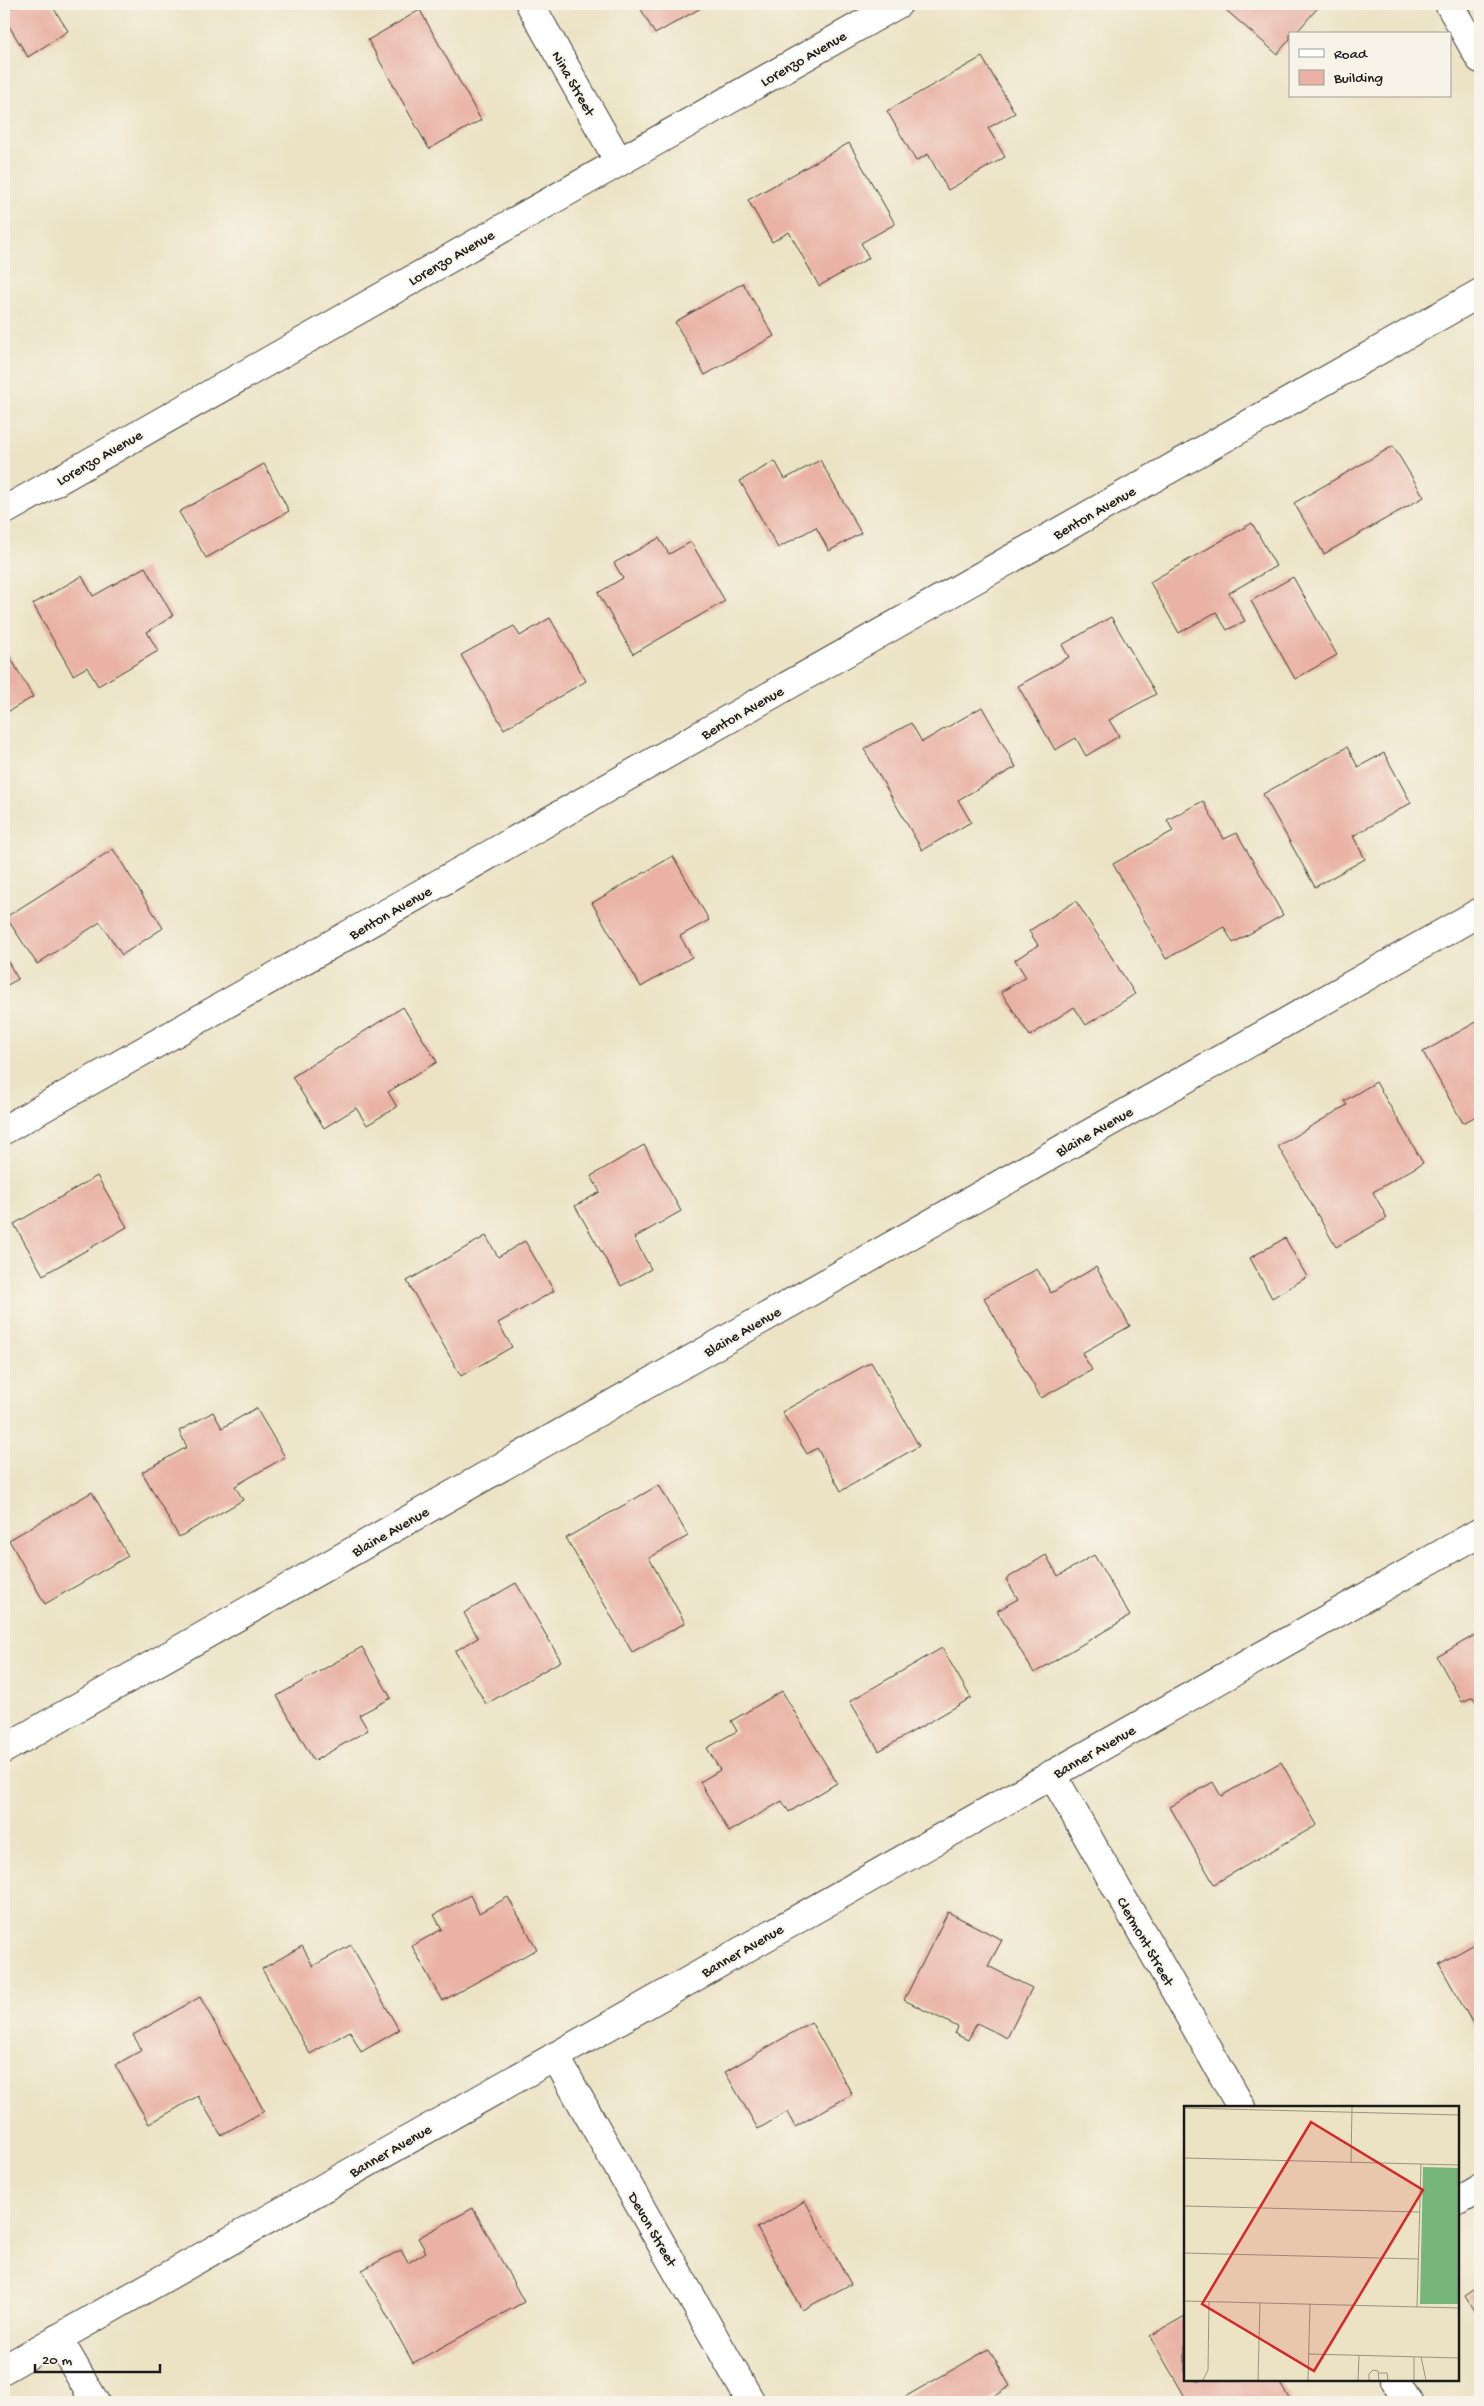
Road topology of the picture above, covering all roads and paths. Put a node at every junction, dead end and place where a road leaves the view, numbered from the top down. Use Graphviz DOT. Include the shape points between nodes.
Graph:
graph roads {
  1 [pos="530,4"];
  2 [pos="898,4"];
  3 [pos="1449,4"];
  4 [pos="1480,59"];
  5 [pos="619,162"];
  6 [pos="1480,293"];
  7 [pos="4,511"];
  8 [pos="1480,912"];
  9 [pos="4,1130"];
  10 [pos="1480,1532"];
  11 [pos="4,1749"];
  12 [pos="1052,1774"];
  13 [pos="555,2056"];
  14 [pos="1239,2106"];
  15 [pos="1480,2188"];
  16 [pos="1459,2200"];
  17 [pos="58,2338"];
  18 [pos="4,2369"];
  19 [pos="1396,2381"];
  20 [pos="95,2402"];
  21 [pos="751,2402"];
  22 [pos="1408,2402"];
  1 -- 5 [label="street, Nina Street"];
  2 -- 5 [label="street, Lorenzo Avenue"];
  3 -- 4 [label="street"];
  5 -- 7 [label="street, Lorenzo Avenue"];
  6 -- 9 [label="street, Benton Avenue"];
  8 -- 11 [label="street, Blaine Avenue"];
  10 -- 12 [label="street, Banner Avenue"];
  12 -- 13 [label="street, Banner Avenue"];
  12 -- 14 [label="street, Clermont Street"];
  13 -- 17 [label="street, Banner Avenue"];
  13 -- 21 [label="street, Devon Street"];
  15 -- 16 [label="street"];
  17 -- 18 [label="street, Banner Avenue"];
  17 -- 20 [label="street"];
  19 -- 22 [label="street"];
}
